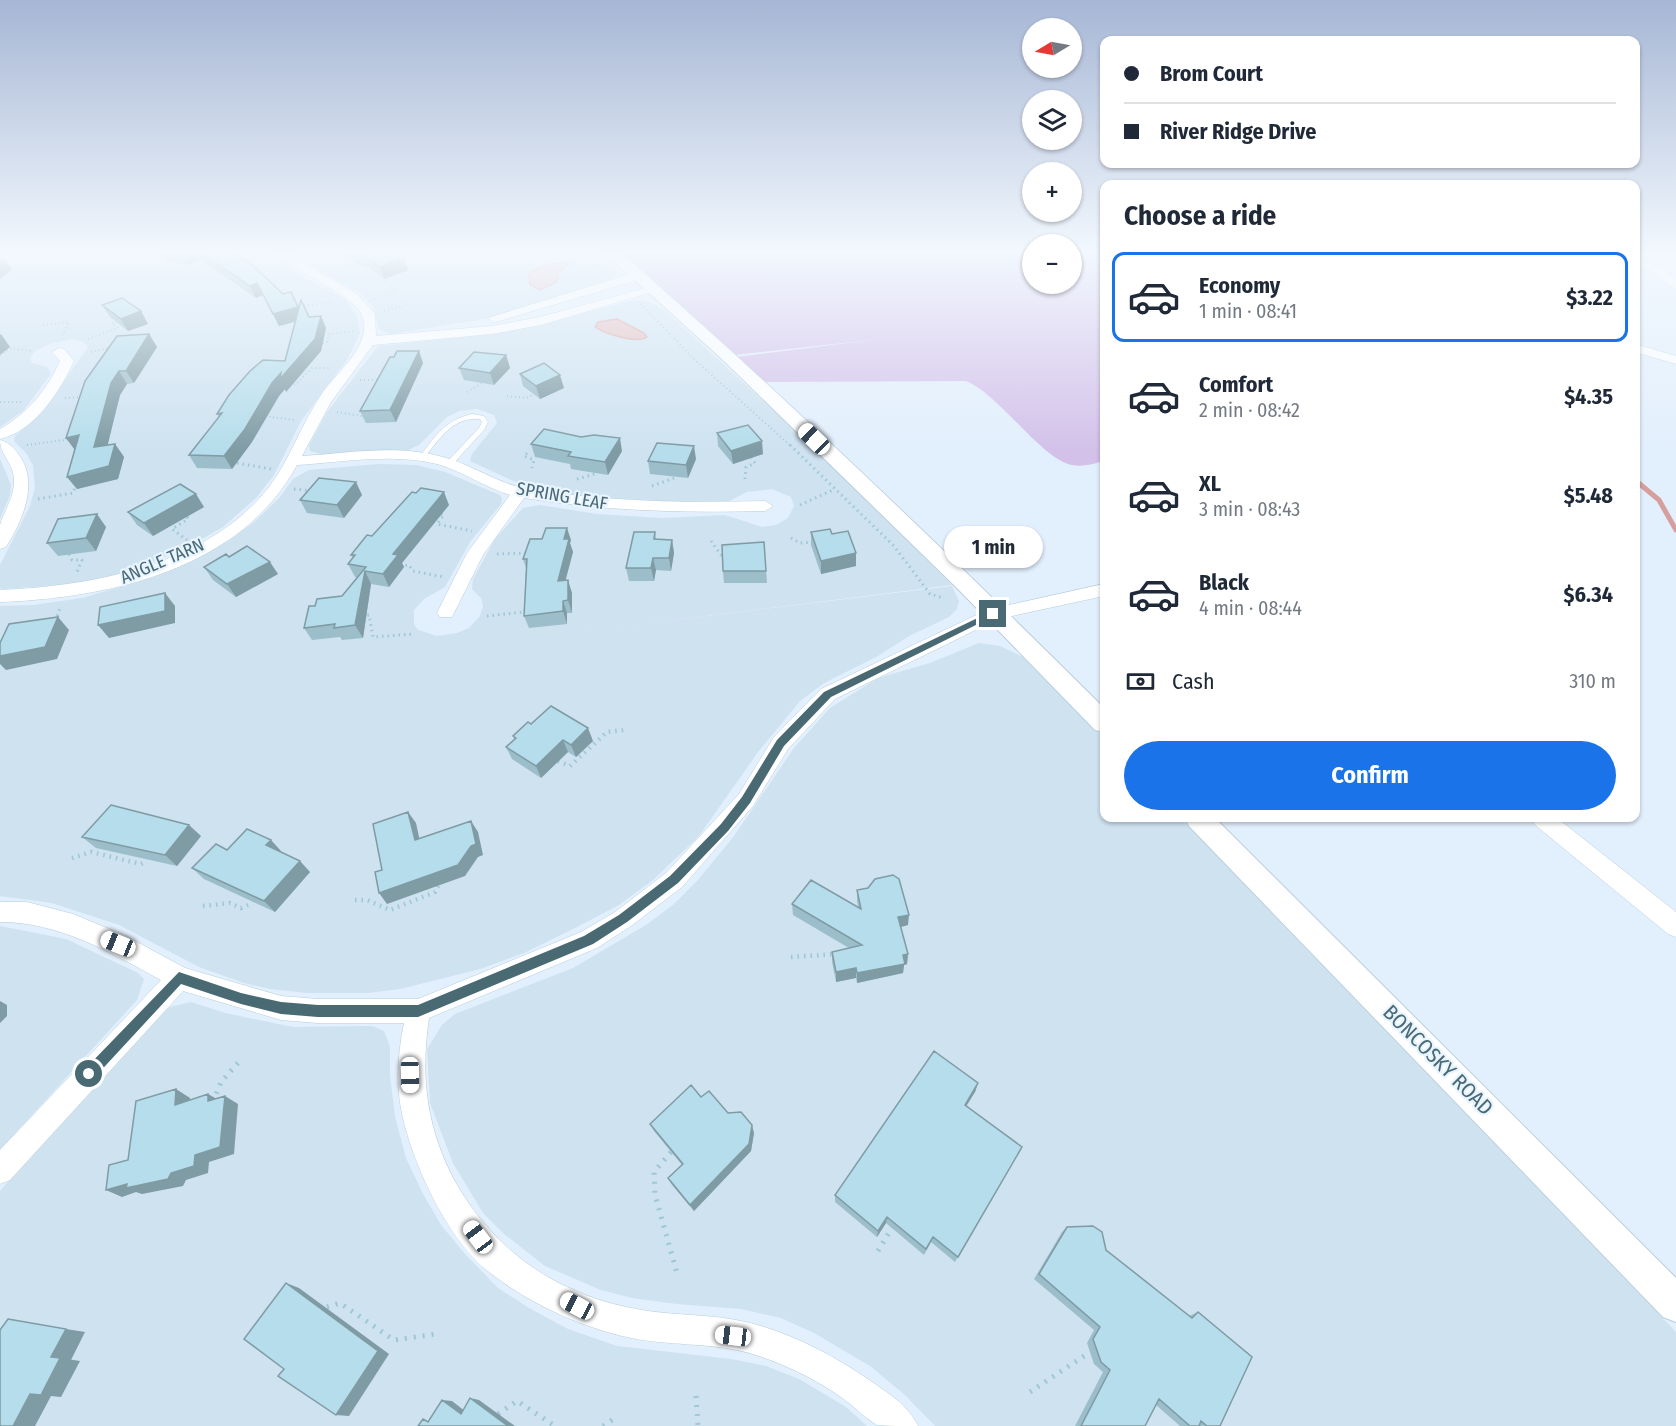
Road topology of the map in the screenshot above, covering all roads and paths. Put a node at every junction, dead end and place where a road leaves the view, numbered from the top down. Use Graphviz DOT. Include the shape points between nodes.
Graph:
graph roads {
  1 [pos="370,318"];
  2 [pos="493,318"];
  3 [pos="554,318"];
  4 [pos="655,318"];
  5 [pos="685,318"];
  6 [pos="116,322"];
  7 [pos="43,325"];
  8 [pos="355,331"];
  9 [pos="452,332"];
  10 [pos="88,339"];
  11 [pos="369,341"];
  12 [pos="323,343"];
  13 [pos="60,345"];
  14 [pos="1640,349"];
  15 [pos="31,351"];
  16 [pos="91,352"];
  17 [pos="115,353"];
  18 [pos="0,356"];
  19 [pos="1676,360"];
  20 [pos="336,368"];
  21 [pos="355,380"];
  22 [pos="384,380"];
  23 [pos="482,383"];
  24 [pos="288,385"];
  25 [pos="467,392"];
  26 [pos="534,394"];
  27 [pos="86,396"];
  28 [pos="507,396"];
  29 [pos="58,398"];
  30 [pos="0,402"];
  31 [pos="24,402"];
  32 [pos="332,411"];
  33 [pos="260,414"];
  34 [pos="369,417"];
  35 [pos="296,420"];
  36 [pos="76,432"];
  37 [pos="0,435"];
  38 [pos="0,444"];
  39 [pos="27,445"];
  40 [pos="527,453"];
  41 [pos="422,457"];
  42 [pos="751,458"];
  43 [pos="292,461"];
  44 [pos="237,463"];
  45 [pos="450,463"];
  46 [pos="532,468"];
  47 [pos="272,470"];
  48 [pos="598,473"];
  49 [pos="677,477"];
  50 [pos="577,479"];
  51 [pos="744,479"];
  52 [pos="76,483"];
  53 [pos="652,486"];
  54 [pos="292,488"];
  55 [pos="835,489"];
  56 [pos="322,492"];
  57 [pos="520,492"];
  58 [pos="38,499"];
  59 [pos="800,505"];
  60 [pos="765,506"];
  61 [pos="441,514"];
  62 [pos="186,517"];
  63 [pos="472,531"];
  64 [pos="791,538"];
  65 [pos="822,541"];
  66 [pos="190,542"];
  67 [pos="711,542"];
  68 [pos="0,543"];
  69 [pos="530,544"];
  70 [pos="69,554"];
  71 [pos="493,554"];
  72 [pos="733,554"];
  73 [pos="400,566"];
  74 [pos="444,577"];
  75 [pos="73,580"];
  76 [pos="1100,591"];
  77 [pos="0,596"];
  78 [pos="943,598"];
  79 [pos="61,606"];
  80 [pos="529,608"];
  81 [pos="446,613"];
  82 [pos="993,614"];
  83 [pos="487,615"];
  84 [pos="358,616"];
  85 [pos="52,630"];
  86 [pos="413,634"];
  87 [pos="1100,719"];
  88 [pos="624,730"];
  89 [pos="558,761"];
  90 [pos="1202,822"];
  91 [pos="1547,822"];
  92 [pos="72,858"];
  93 [pos="147,861"];
  94 [pos="439,884"];
  95 [pos="355,900"];
  96 [pos="248,904"];
  97 [pos="203,906"];
  98 [pos="0,912"];
  99 [pos="1676,926"];
  100 [pos="836,954"];
  101 [pos="791,957"];
  102 [pos="179,978"];
  103 [pos="418,1011"];
  104 [pos="238,1063"];
  105 [pos="212,1106"];
  106 [pos="671,1152"];
  107 [pos="0,1170"];
  108 [pos="898,1217"];
  109 [pos="879,1251"];
  110 [pos="677,1273"];
  111 [pos="1676,1304"];
  112 [pos="327,1307"];
  113 [pos="436,1334"];
  114 [pos="1090,1352"];
  115 [pos="1030,1392"];
  116 [pos="696,1396"];
  117 [pos="498,1414"];
  118 [pos="618,1416"];
  119 [pos="555,1426"];
  120 [pos="603,1426"];
  121 [pos="698,1426"];
  122 [pos="902,1426"];
  1 -- 11 [label="street"];
  2 -- 9 [label="street"];
  3 -- 9 [label="street" via="492,330"];
  4 -- 55 [label="path" via="695,360"];
  5 -- 82 [label="street"];
  6 -- 10 [label="path" via="112,323 118,328"];
  7 -- 13 [label="path" via="69,322"];
  8 -- 12 [label="path" via="329,334"];
  9 -- 11 [label="street"];
  11 -- 43 [label="street, ANGLE TARN" via="320,408"];
  13 -- 37 [label="street" via="67,360 43,401 32,415"];
  14 -- 19 [label="street"];
  15 -- 18 [label="path" via="11,348"];
  16 -- 17 [label="path" via="116,346"];
  20 -- 24 [label="path" via="312,368 296,384"];
  21 -- 22 [label="path"];
  23 -- 25 [label="path"];
  26 -- 28 [label="path" via="526,398"];
  27 -- 29 [label="path"];
  30 -- 31 [label="path"];
  32 -- 34 [label="path"];
  33 -- 35 [label="path"];
  36 -- 39 [label="path" via="72,439"];
  38 -- 68 [label="street" via="20,464 22,479 20,497"];
  40 -- 46 [label="path" via="524,456 534,460"];
  41 -- 43 [label="street, SPRING LEAF"];
  41 -- 45 [label="street, SPRING LEAF"];
  41 -- 45 [label="lane" via="451,423 471,415 482,417 482,429"];
  42 -- 51 [label="path" via="755,462 746,467"];
  43 -- 77 [label="street, ANGLE TARN" via="267,498 246,517 174,561 86,588"];
  44 -- 47 [label="path"];
  45 -- 57 [label="street, SPRING LEAF"];
  48 -- 50 [label="path"];
  49 -- 53 [label="path"];
  52 -- 58 [label="path" via="73,493"];
  54 -- 56 [label="path"];
  55 -- 59 [label="path"];
  55 -- 78 [label="path" via="894,546 930,594"];
  57 -- 60 [label="street, SPRING LEAF" via="616,506"];
  57 -- 81 [label="street" via="476,553"];
  61 -- 63 [label="path" via="444,515 437,524"];
  62 -- 66 [label="path" via="172,529"];
  64 -- 65 [label="path" via="800,543"];
  67 -- 72 [label="path" via="721,555"];
  69 -- 71 [label="path" via="526,554"];
  70 -- 75 [label="path" via="72,560 82,560"];
  73 -- 74 [label="path"];
  76 -- 82 [label="street"];
  79 -- 85 [label="path"];
  80 -- 83 [label="path" via="524,612"];
  82 -- 87 [label="street"];
  82 -- 103 [label="street" via="828,694 781,743 746,800 724,827 674,880 623,919 589,940"];
  84 -- 86 [label="path" via="369,615 373,637"];
  88 -- 89 [label="path" via="607,732 570,766"];
  90 -- 111 [label="street, BONCOSKY ROAD"];
  91 -- 99 [label="street"];
  92 -- 93 [label="path" via="92,852 141,864"];
  94 -- 95 [label="path" via="435,892 390,909"];
  96 -- 97 [label="path" via="241,908 230,903"];
  98 -- 102 [label="street" via="27,912 73,925 118,944"];
  100 -- 101 [label="path"];
  102 -- 103 [label="street" via="281,1008"];
  102 -- 107 [label="street"];
  103 -- 122 [label="street" via="410,1052 411,1098 422,1141 450,1200 492,1256 577,1306 639,1325 748,1338 825,1368 876,1401"];
  104 -- 105 [label="path" via="221,1082"];
  106 -- 110 [label="path" via="654,1172 655,1195"];
  108 -- 109 [label="path"];
  112 -- 113 [label="path" via="340,1303 394,1340"];
  114 -- 115 [label="path"];
  116 -- 121 [label="path"];
  117 -- 119 [label="path" via="517,1401"];
  118 -- 120 [label="path"];
}
